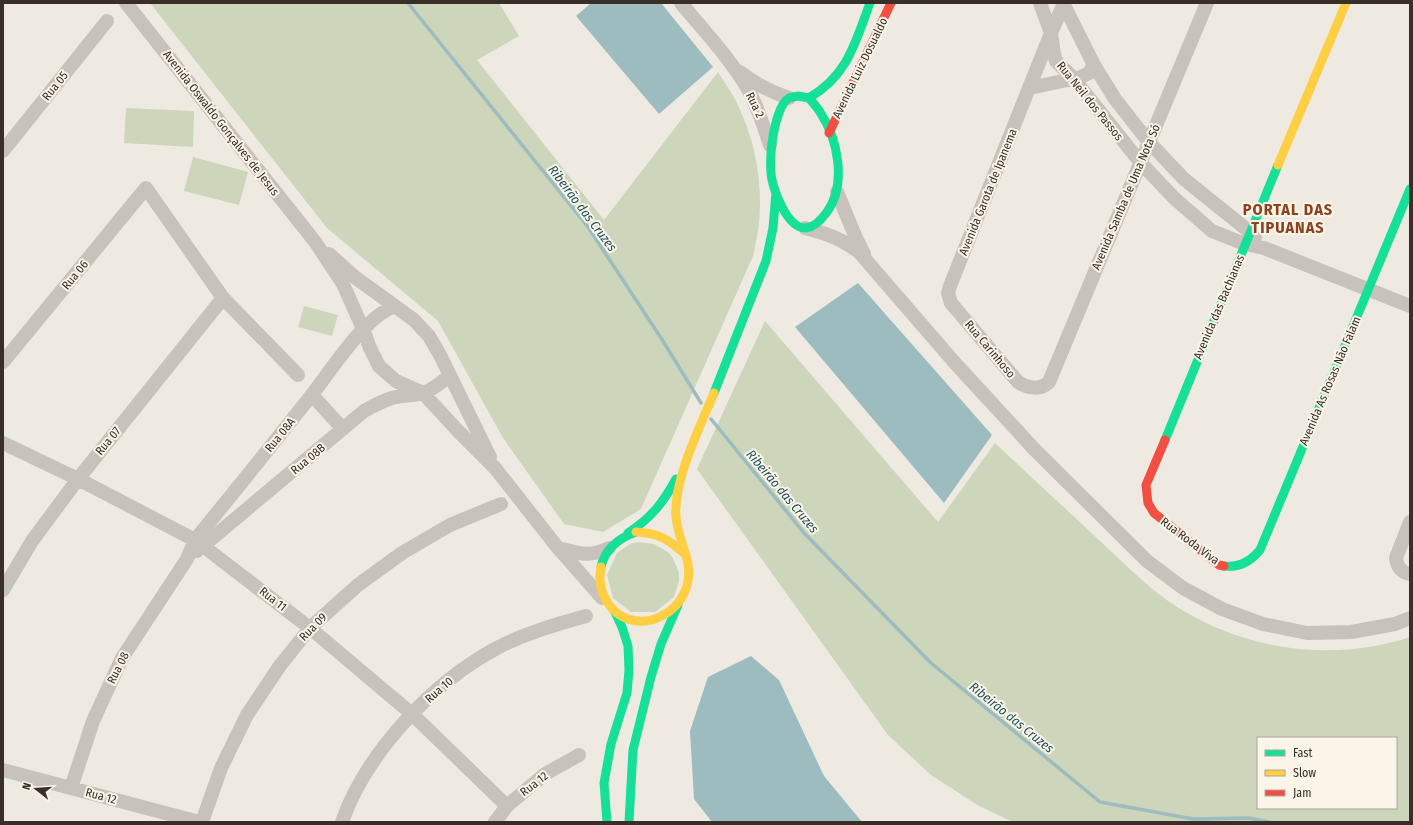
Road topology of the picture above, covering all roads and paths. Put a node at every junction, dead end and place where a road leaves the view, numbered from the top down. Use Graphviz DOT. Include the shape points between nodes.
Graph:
graph roads {
  1 [pos="126,3"];
  2 [pos="681,3"];
  3 [pos="870,3"];
  4 [pos="891,3"];
  5 [pos="1040,3"];
  6 [pos="1206,3"];
  7 [pos="1346,3"];
  8 [pos="1063,4"];
  9 [pos="106,21"];
  10 [pos="1051,33"];
  11 [pos="731,65"];
  12 [pos="1094,65"];
  13 [pos="1074,79"];
  14 [pos="1030,88"];
  15 [pos="789,98"];
  16 [pos="809,98"];
  17 [pos="829,133"];
  18 [pos="1148,142"];
  19 [pos="771,148"];
  20 [pos="3,151"];
  21 [pos="1140,162"];
  22 [pos="1410,188"];
  23 [pos="837,192"];
  24 [pos="776,194"];
  25 [pos="801,227"];
  26 [pos="789,233"];
  27 [pos="1248,238"];
  28 [pos="316,243"];
  29 [pos="779,246"];
  30 [pos="766,262"];
  31 [pos="872,268"];
  32 [pos="1368,289"];
  33 [pos="948,296"];
  34 [pos="223,298"];
  35 [pos="395,306"];
  36 [pos="1410,306"];
  37 [pos="363,329"];
  38 [pos="3,362"];
  39 [pos="298,375"];
  40 [pos="450,376"];
  41 [pos="1041,387"];
  42 [pos="423,393"];
  43 [pos="312,395"];
  44 [pos="343,430"];
  45 [pos="3,442"];
  46 [pos="687,460"];
  47 [pos="495,468"];
  48 [pos="78,479"];
  49 [pos="1148,503"];
  50 [pos="501,504"];
  51 [pos="1410,522"];
  52 [pos="622,537"];
  53 [pos="199,543"];
  54 [pos="558,548"];
  55 [pos="609,548"];
  56 [pos="686,556"];
  57 [pos="1240,566"];
  58 [pos="1410,574"];
  59 [pos="3,590"];
  60 [pos="678,606"];
  61 [pos="611,607"];
  62 [pos="586,616"];
  63 [pos="1410,618"];
  64 [pos="310,628"];
  65 [pos="412,714"];
  66 [pos="580,755"];
  67 [pos="3,770"];
  68 [pos="70,788"];
  69 [pos="507,806"];
  70 [pos="200,822"];
  71 [pos="342,822"];
  72 [pos="495,822"];
  73 [pos="608,822"];
  74 [pos="629,822"];
  1 -- 28 [label="street, Avenida Oswaldo Gonçalves de Jesus"];
  2 -- 11 [label="street, Rua 2"];
  3 -- 16 [label="street, Avenida Luiz Dosualdo" via="842,70 820,93"];
  4 -- 17 [label="street, Avenida Luiz Dosualdo"];
  5 -- 10 [label="street, Rua Neil dos Passos"];
  6 -- 18 [label="street, Avenida Samba de Uma Nota Só"];
  7 -- 27 [label="street, Avenida das Bachianas"];
  8 -- 10 [label="street, Avenida Garota de Ipanema"];
  8 -- 12 [label="street, Rua Neil dos Passos"];
  9 -- 20 [label="street, Rua 05"];
  10 -- 13 [label="street, Rua Neil dos Passos" via="1056,61"];
  10 -- 14 [label="street, Avenida Garota de Ipanema"];
  11 -- 15 [label="street, Rua 2" via="754,82"];
  11 -- 19 [label="street, Rua 2" via="762,118"];
  12 -- 13 [label="street" via="1089,73"];
  12 -- 18 [label="street, Rua Neil dos Passos" via="1115,99"];
  13 -- 14 [label="street"];
  13 -- 21 [label="street, Rua Neil dos Passos"];
  14 -- 33 [label="street, Avenida Garota de Ipanema"];
  15 -- 16 [label="street"];
  15 -- 19 [label="street" via="779,111"];
  16 -- 17 [label="street" via="822,115"];
  17 -- 23 [label="street" via="840,171"];
  18 -- 21 [label="street, Avenida Samba de Uma Nota Só"];
  18 -- 27 [label="street, Rua Neil dos Passos"];
  19 -- 24 [label="street" via="771,178"];
  21 -- 27 [label="street, Rua Neil dos Passos" via="1174,198 1212,231"];
  21 -- 41 [label="street, Avenida Samba de Uma Nota Só" via="1048,382"];
  22 -- 32 [label="street, Avenida As Rosas Não Falam"];
  23 -- 25 [label="street" via="834,202 822,219 814,226"];
  23 -- 31 [label="street"];
  24 -- 25 [label="street" via="784,208"];
  24 -- 30 [label="street" via="772,239"];
  25 -- 26 [label="street"];
  25 -- 31 [label="street" via="830,234 847,243 859,252"];
  27 -- 32 [label="street, Rua Neil dos Passos" via="1264,248"];
  27 -- 49 [label="street, Avenida das Bachianas" via="1147,480"];
  28 -- 35 [label="street, Avenida Oswaldo Gonçalves de Jesus" via="356,278"];
  28 -- 37 [label="street, Avenida Oswaldo Gonçalves de Jesus" via="343,284"];
  29 -- 30 [label="street"];
  30 -- 46 [label="street"];
  31 -- 63 [label="street" via="1035,450 1147,561 1183,588 1222,609 1263,624 1307,633 1351,632 1395,624"];
  32 -- 36 [label="street, Rua Neil dos Passos"];
  32 -- 57 [label="street, Avenida As Rosas Não Falam" via="1260,550 1254,558"];
  33 -- 41 [label="street, Rua Carinhoso" via="951,303 1018,382 1024,386"];
  34 -- 38 [label="street, Rua 06" via="146,188"];
  34 -- 39 [label="street"];
  34 -- 48 [label="street, Rua 07"];
  35 -- 37 [label="street, Rua 08A"];
  35 -- 40 [label="street, Avenida Oswaldo Gonçalves de Jesus" via="414,320 429,336"];
  37 -- 42 [label="street, Avenida Oswaldo Gonçalves de Jesus" via="378,366 396,380"];
  37 -- 43 [label="street, Rua 08A"];
  40 -- 42 [label="street"];
  40 -- 47 [label="street"];
  42 -- 44 [label="street, Rua 08B" via="407,394 378,403 364,411"];
  42 -- 47 [label="street"];
  43 -- 44 [label="street"];
  43 -- 53 [label="street, Rua 08A"];
  44 -- 53 [label="street, Rua 08B"];
  45 -- 48 [label="street, Rua 11"];
  46 -- 52 [label="street" via="655,513"];
  46 -- 56 [label="street" via="676,498 676,518"];
  47 -- 54 [label="street"];
  48 -- 53 [label="street, Rua 11"];
  48 -- 59 [label="street, Rua 07" via="32,542"];
  49 -- 57 [label="street, Rua Roda Viva" via="1158,517 1219,564 1229,567"];
  50 -- 64 [label="street, Rua 09" via="450,525 402,553 358,585"];
  51 -- 58 [label="street" via="1396,556 1398,566 1404,573"];
  52 -- 55 [label="street"];
  52 -- 56 [label="street" via="636,532 650,532 663,536 675,544"];
  53 -- 64 [label="street, Rua 11"];
  53 -- 68 [label="street, Rua 08" via="122,658 93,721"];
  54 -- 55 [label="street" via="592,555"];
  54 -- 61 [label="street"];
  55 -- 61 [label="street" via="599,570 599,581 602,593"];
  56 -- 60 [label="street" via="687,587"];
  60 -- 61 [label="street" via="661,618 641,622 627,619"];
  60 -- 74 [label="street" via="661,644 633,750"];
  61 -- 73 [label="street" via="622,627 628,646 629,670 627,693 611,744 604,783"];
  62 -- 65 [label="street, Rua 10" via="540,629 497,648 457,674"];
  64 -- 65 [label="street, Rua 11"];
  64 -- 70 [label="street, Rua 09" via="279,667 247,715 221,768"];
  65 -- 69 [label="street, Rua 11"];
  65 -- 71 [label="street, Rua 10" via="365,774"];
  66 -- 69 [label="street, Rua 12" via="545,774"];
  67 -- 68 [label="street, Rua 12"];
  68 -- 70 [label="street, Rua 12"];
  69 -- 72 [label="street, Rua 12"];
}
